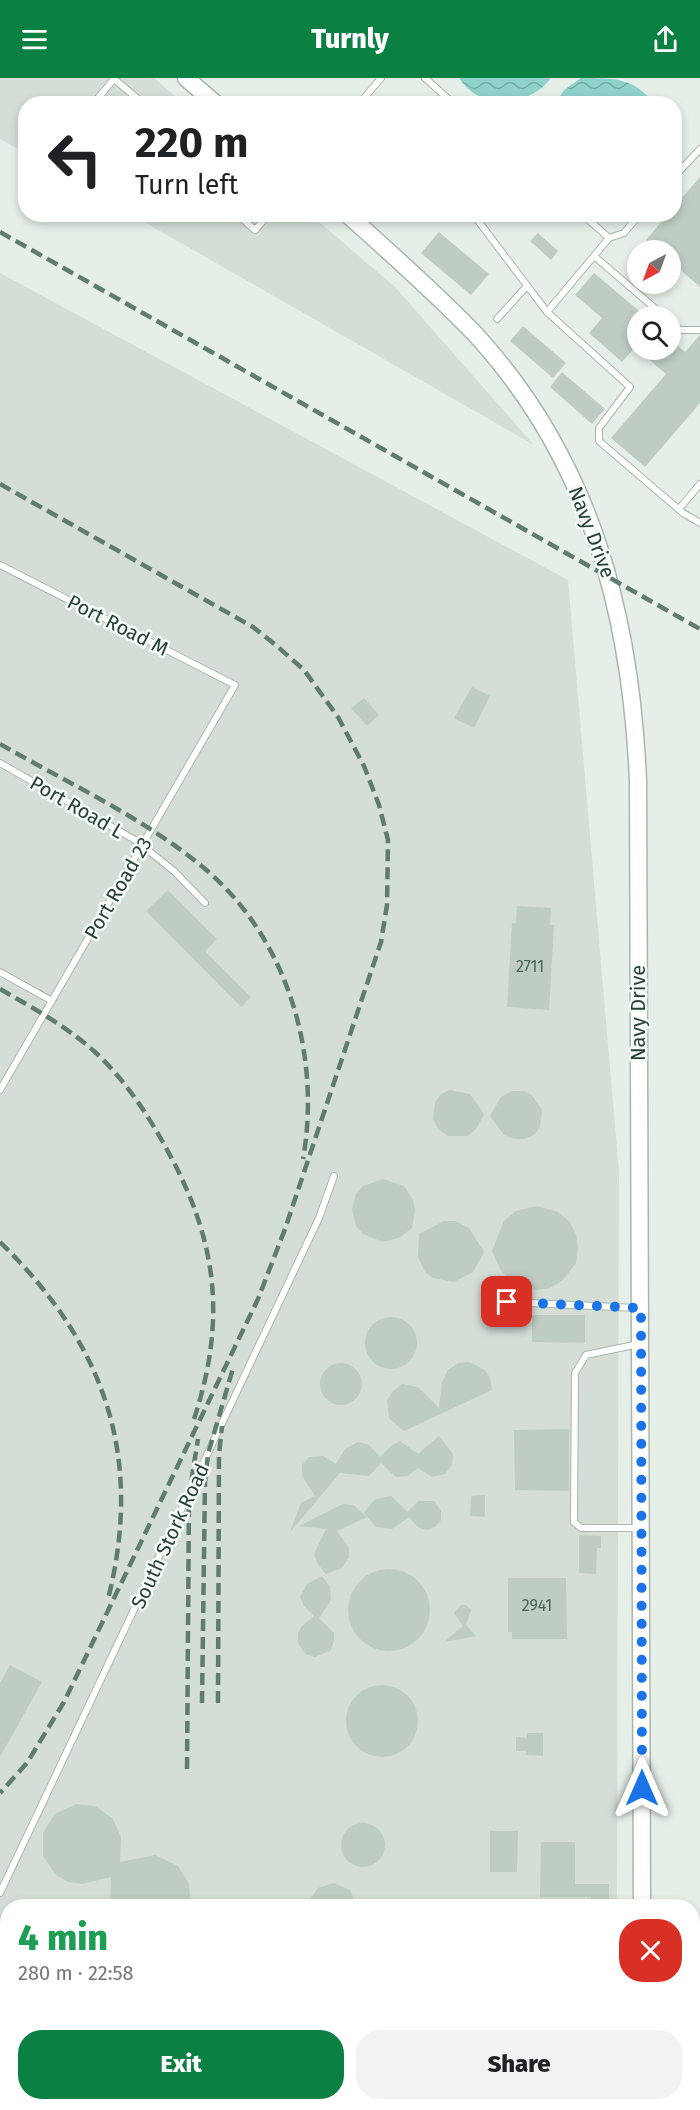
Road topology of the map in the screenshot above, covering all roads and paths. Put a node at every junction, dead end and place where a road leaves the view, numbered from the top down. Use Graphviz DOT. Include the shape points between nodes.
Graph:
graph roads {
  1 [pos="186,78"];
  2 [pos="381,78"];
  3 [pos="425,78"];
  4 [pos="100,96"];
  5 [pos="134,96"];
  6 [pos="207,96"];
  7 [pos="366,96"];
  8 [pos="445,96"];
  9 [pos="700,149"];
  10 [pos="682,168"];
  11 [pos="246,222"];
  12 [pos="262,222"];
  13 [pos="356,222"];
  14 [pos="479,222"];
  15 [pos="591,222"];
  16 [pos="633,222"];
  17 [pos="609,238"];
  18 [pos="594,256"];
  19 [pos="527,286"];
  20 [pos="652,306"];
  21 [pos="547,312"];
  22 [pos="497,319"];
  23 [pos="681,330"];
  24 [pos="700,330"];
  25 [pos="700,484"];
  26 [pos="679,509"];
  27 [pos="700,523"];
  28 [pos="0,565"];
  29 [pos="235,685"];
  30 [pos="0,763"];
  31 [pos="142,845"];
  32 [pos="205,903"];
  33 [pos="0,972"];
  34 [pos="51,1001"];
  35 [pos="0,1090"];
  36 [pos="334,1176"];
  37 [pos="507,1302"];
  38 [pos="641,1308"];
  39 [pos="641,1344"];
  40 [pos="641,1527"];
  41 [pos="0,1893"];
  42 [pos="642,1899"];
  1 -- 6 [label="street"];
  2 -- 7 [label="lane"];
  3 -- 8 [label="lane"];
  4 -- 5 [label="lane" via="114,79"];
  9 -- 10 [label="lane"];
  11 -- 12 [label="lane" via="255,230"];
  13 -- 38 [label="street, Navy Drive" via="477,337 523,396 567,465 610,576 623,639 636,746"];
  14 -- 19 [label="lane"];
  15 -- 17 [label="lane"];
  16 -- 17 [label="lane" via="624,232"];
  17 -- 18 [label="lane"];
  18 -- 20 [label="lane"];
  18 -- 21 [label="lane"];
  19 -- 21 [label="lane"];
  19 -- 22 [label="lane"];
  21 -- 26 [label="lane" via="630,387 599,428 599,441"];
  23 -- 24 [label="lane"];
  25 -- 26 [label="lane"];
  26 -- 27 [label="lane"];
  28 -- 29 [label="lane, Port Road M"];
  29 -- 31 [label="lane, Port Road 23"];
  30 -- 31 [label="lane, Port Road L"];
  31 -- 32 [label="lane, Port Road L"];
  31 -- 34 [label="lane, Port Road 23"];
  33 -- 34 [label="lane"];
  34 -- 35 [label="lane, Port Road 23"];
  36 -- 41 [label="lane, South Stork Road" via="319,1218"];
  37 -- 38 [label="lane"];
  38 -- 39 [label="street, Navy Drive"];
  39 -- 40 [label="street, Navy Drive"];
  39 -- 40 [label="lane" via="586,1355 575,1373 574,1522 581,1528"];
  40 -- 42 [label="street, Navy Drive"];
}
